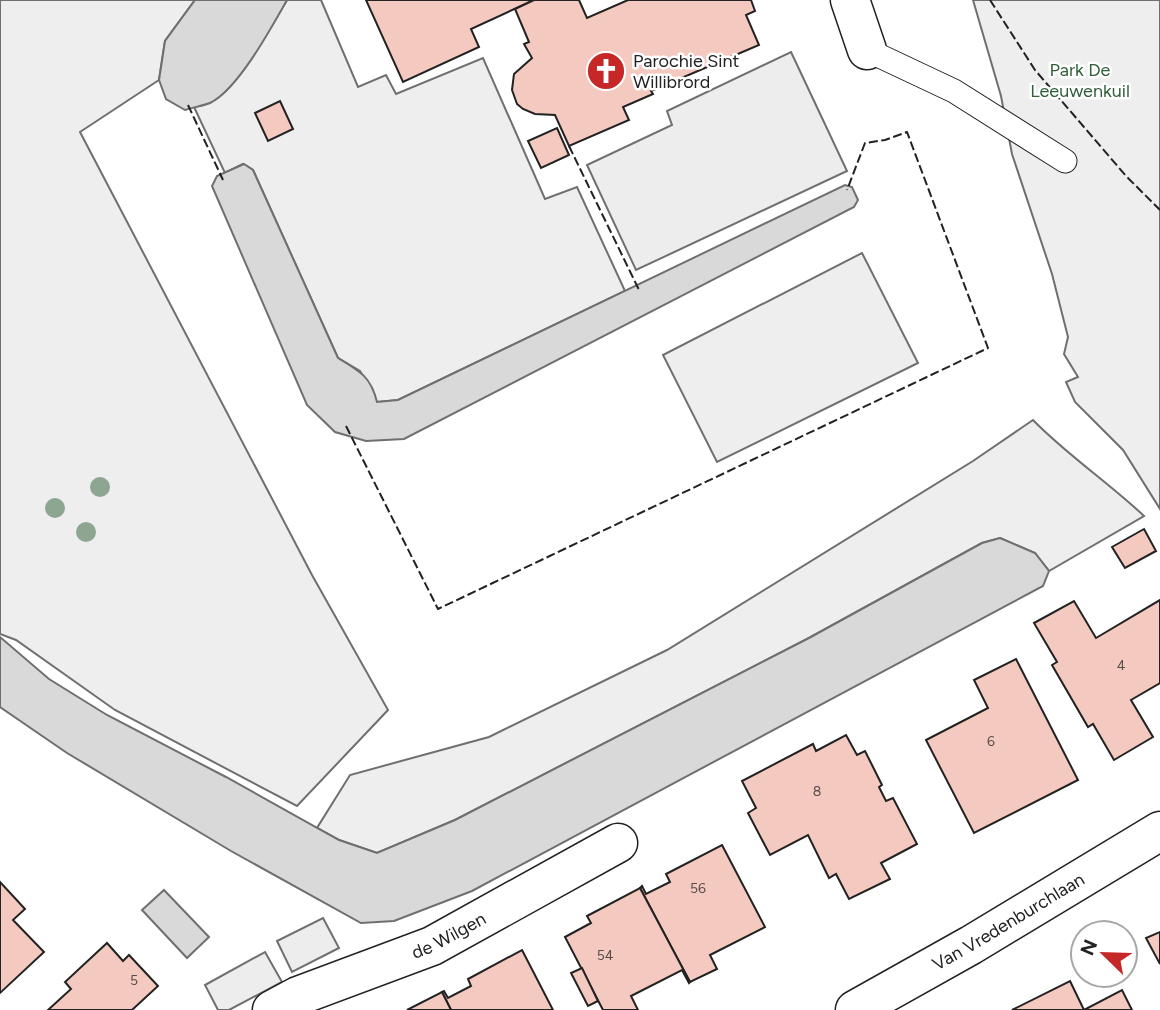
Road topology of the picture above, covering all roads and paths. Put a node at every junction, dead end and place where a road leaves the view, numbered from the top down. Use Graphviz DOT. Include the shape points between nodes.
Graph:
graph roads {
  1 [pos="850,0"];
  2 [pos="867,50"];
  3 [pos="1065,161"];
  4 [pos="1160,831"];
  5 [pos="618,843"];
  6 [pos="272,1010"];
  7 [pos="855,1010"];
  1 -- 2 [label="street"];
  2 -- 3 [label="lane" via="954,91"];
  4 -- 7 [label="street, Van Vredenburchlaan"];
  5 -- 6 [label="street, de Wilgen" via="432,946"];
}
